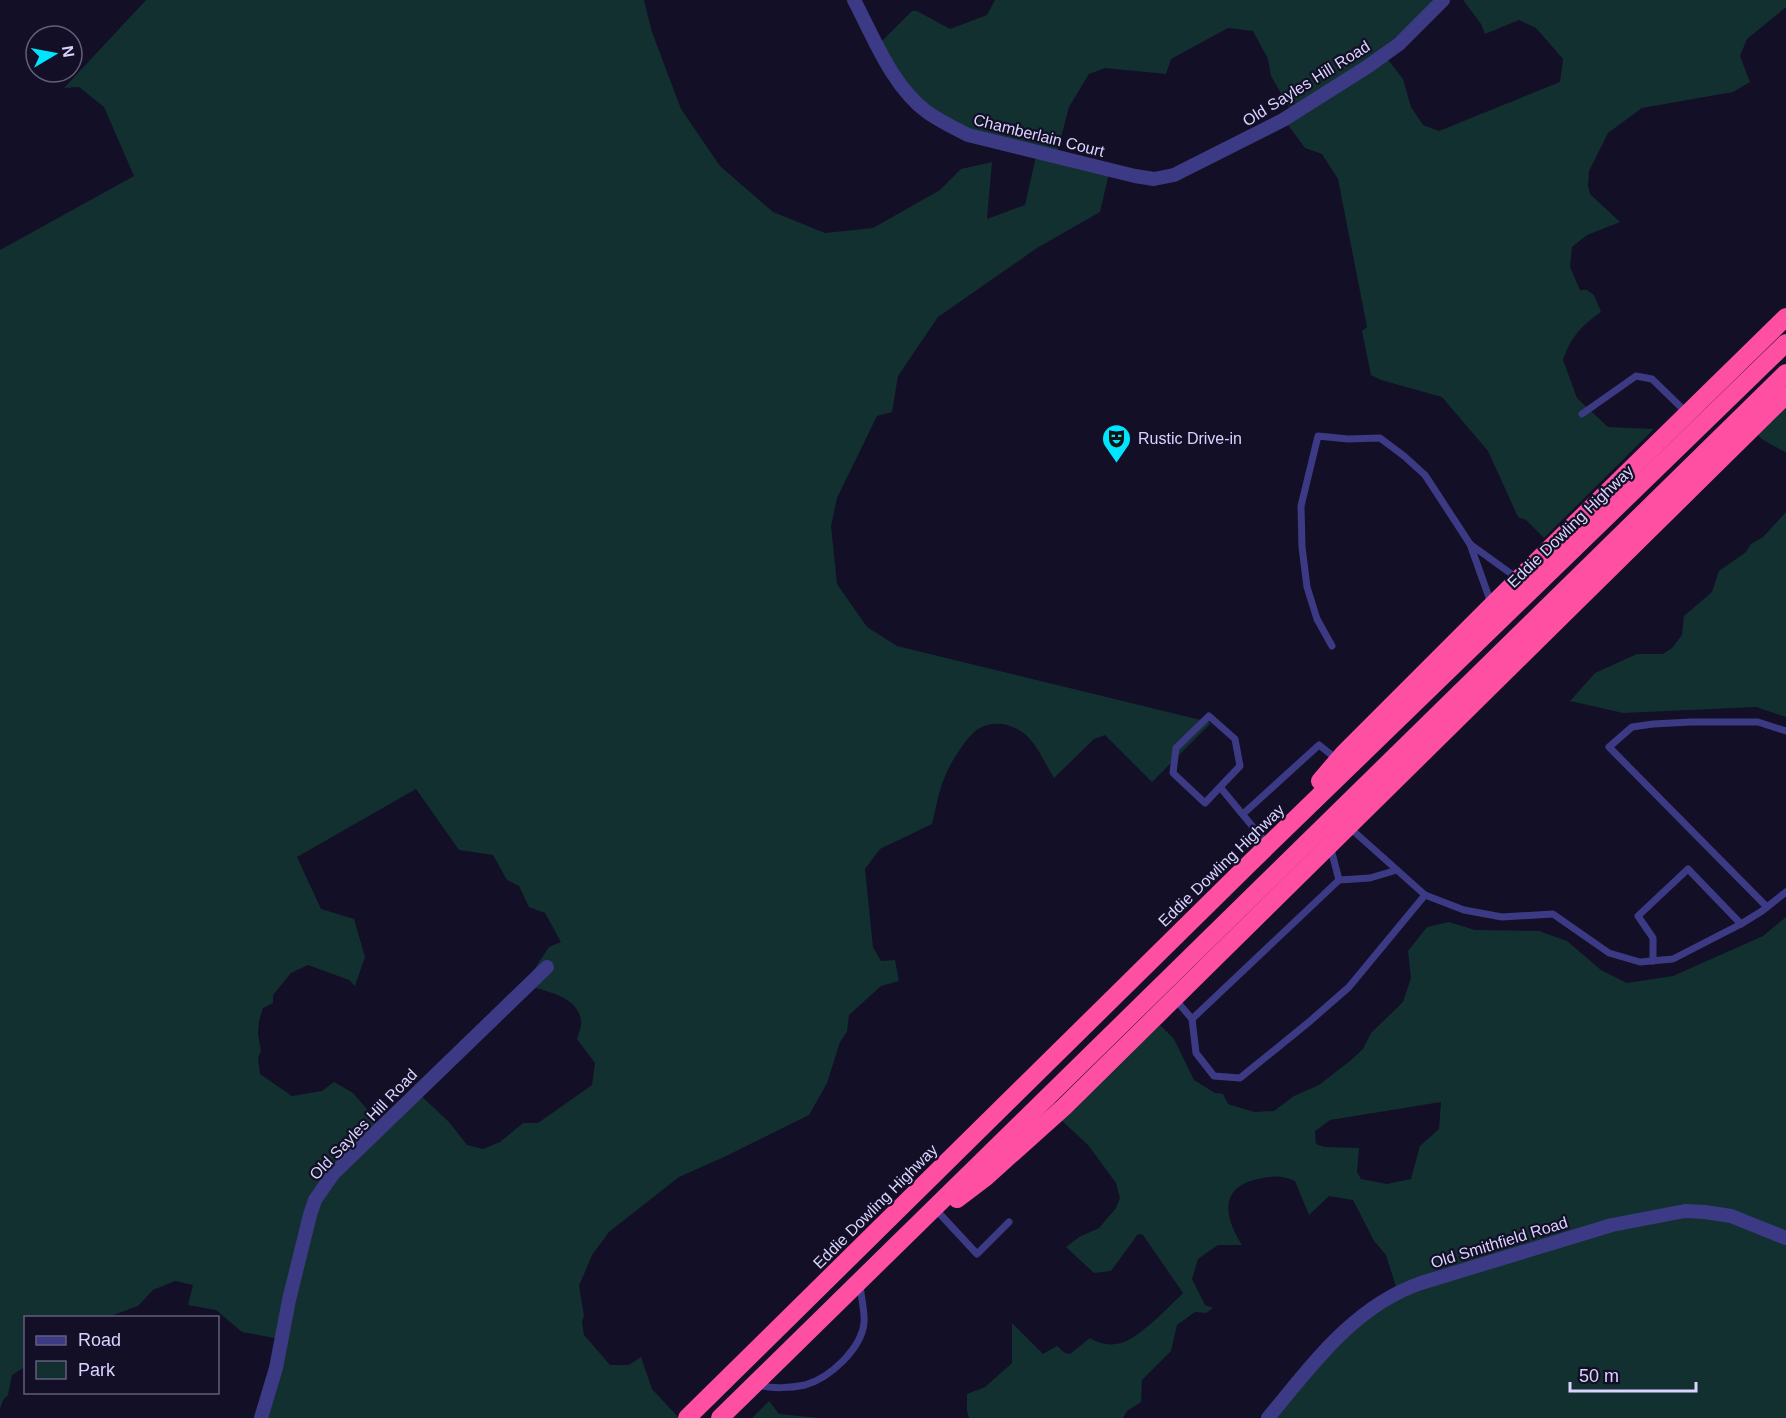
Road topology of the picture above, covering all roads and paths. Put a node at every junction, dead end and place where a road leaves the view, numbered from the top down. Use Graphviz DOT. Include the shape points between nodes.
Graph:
graph roads {
  1 [pos="854,0"];
  2 [pos="1443,0"];
  3 [pos="1174,175"];
  4 [pos="1786,317"];
  5 [pos="1786,343"];
  6 [pos="1786,373"];
  7 [pos="1786,395"];
  8 [pos="1687,413"];
  9 [pos="1582,414"];
  10 [pos="1470,544"];
  11 [pos="1519,579"];
  12 [pos="1492,605"];
  13 [pos="1332,646"];
  14 [pos="1786,731"];
  15 [pos="1338,760"];
  16 [pos="1220,787"];
  17 [pos="1243,814"];
  18 [pos="1348,826"];
  19 [pos="1267,844"];
  20 [pos="1326,847"];
  21 [pos="1251,862"];
  22 [pos="1397,870"];
  23 [pos="1339,880"];
  24 [pos="1786,892"];
  25 [pos="1425,895"];
  26 [pos="1767,907"];
  27 [pos="1740,924"];
  28 [pos="1653,961"];
  29 [pos="547,967"];
  30 [pos="1173,998"];
  31 [pos="1192,1019"];
  32 [pos="939,1213"];
  33 [pos="1009,1222"];
  34 [pos="1786,1238"];
  35 [pos="898,1244"];
  36 [pos="860,1281"];
  37 [pos="755,1384"];
  38 [pos="261,1418"];
  39 [pos="687,1418"];
  40 [pos="720,1418"];
  41 [pos="1268,1418"];
  1 -- 3 [label="street, Chamberlain Court" via="906,91 926,111 947,124 968,135 1135,176 1154,179"];
  2 -- 3 [label="street, Old Sayles Hill Road" via="1399,44 1367,67 1283,120"];
  4 -- 8 [label="highway"];
  5 -- 21 [label="highway, Eddie Dowling Highway"];
  6 -- 35 [label="highway"];
  7 -- 18 [label="highway"];
  8 -- 9 [label="lane" via="1652,379 1636,376"];
  8 -- 11 [label="highway"];
  10 -- 11 [label="lane"];
  10 -- 12 [label="lane"];
  10 -- 13 [label="lane" via="1425,475 1380,438 1318,436 1301,506 1302,547 1307,587 1317,620"];
  11 -- 12 [label="highway"];
  12 -- 15 [label="highway"];
  14 -- 26 [label="lane" via="1758,722 1653,724 1632,727 1609,747"];
  15 -- 17 [label="lane" via="1319,745"];
  15 -- 19 [label="highway"];
  16 -- 16 [label="lane" via="1205,803 1173,772 1176,748 1209,716 1235,740 1240,766"];
  16 -- 17 [label="lane"];
  17 -- 19 [label="lane"];
  18 -- 20 [label="highway"];
  18 -- 22 [label="lane"];
  19 -- 21 [label="highway"];
  20 -- 23 [label="lane" via="1332,853"];
  20 -- 30 [label="highway"];
  21 -- 39 [label="highway, Eddie Dowling Highway"];
  22 -- 23 [label="lane" via="1370,878"];
  22 -- 25 [label="lane"];
  23 -- 31 [label="lane"];
  24 -- 26 [label="lane"];
  25 -- 28 [label="lane" via="1464,910 1502,917 1553,914 1609,952 1640,963"];
  25 -- 31 [label="lane" via="1349,987 1240,1078 1214,1076 1196,1053"];
  26 -- 27 [label="lane"];
  27 -- 28 [label="lane" via="1673,959"];
  27 -- 28 [label="lane" via="1688,869 1638,916 1653,938"];
  29 -- 38 [label="street, Old Sayles Hill Road" via="323,1186 310,1215"];
  30 -- 31 [label="lane"];
  30 -- 32 [label="highway" via="1064,1107"];
  32 -- 33 [label="lane" via="977,1254"];
  32 -- 35 [label="highway"];
  34 -- 41 [label="street, Old Smithfield Road" via="1731,1216 1685,1211 1612,1225 1421,1282 1390,1295 1357,1319"];
  35 -- 36 [label="highway"];
  36 -- 37 [label="highway"];
  36 -- 37 [label="lane" via="864,1322 853,1351 812,1382 776,1387"];
  37 -- 40 [label="highway"];
}
